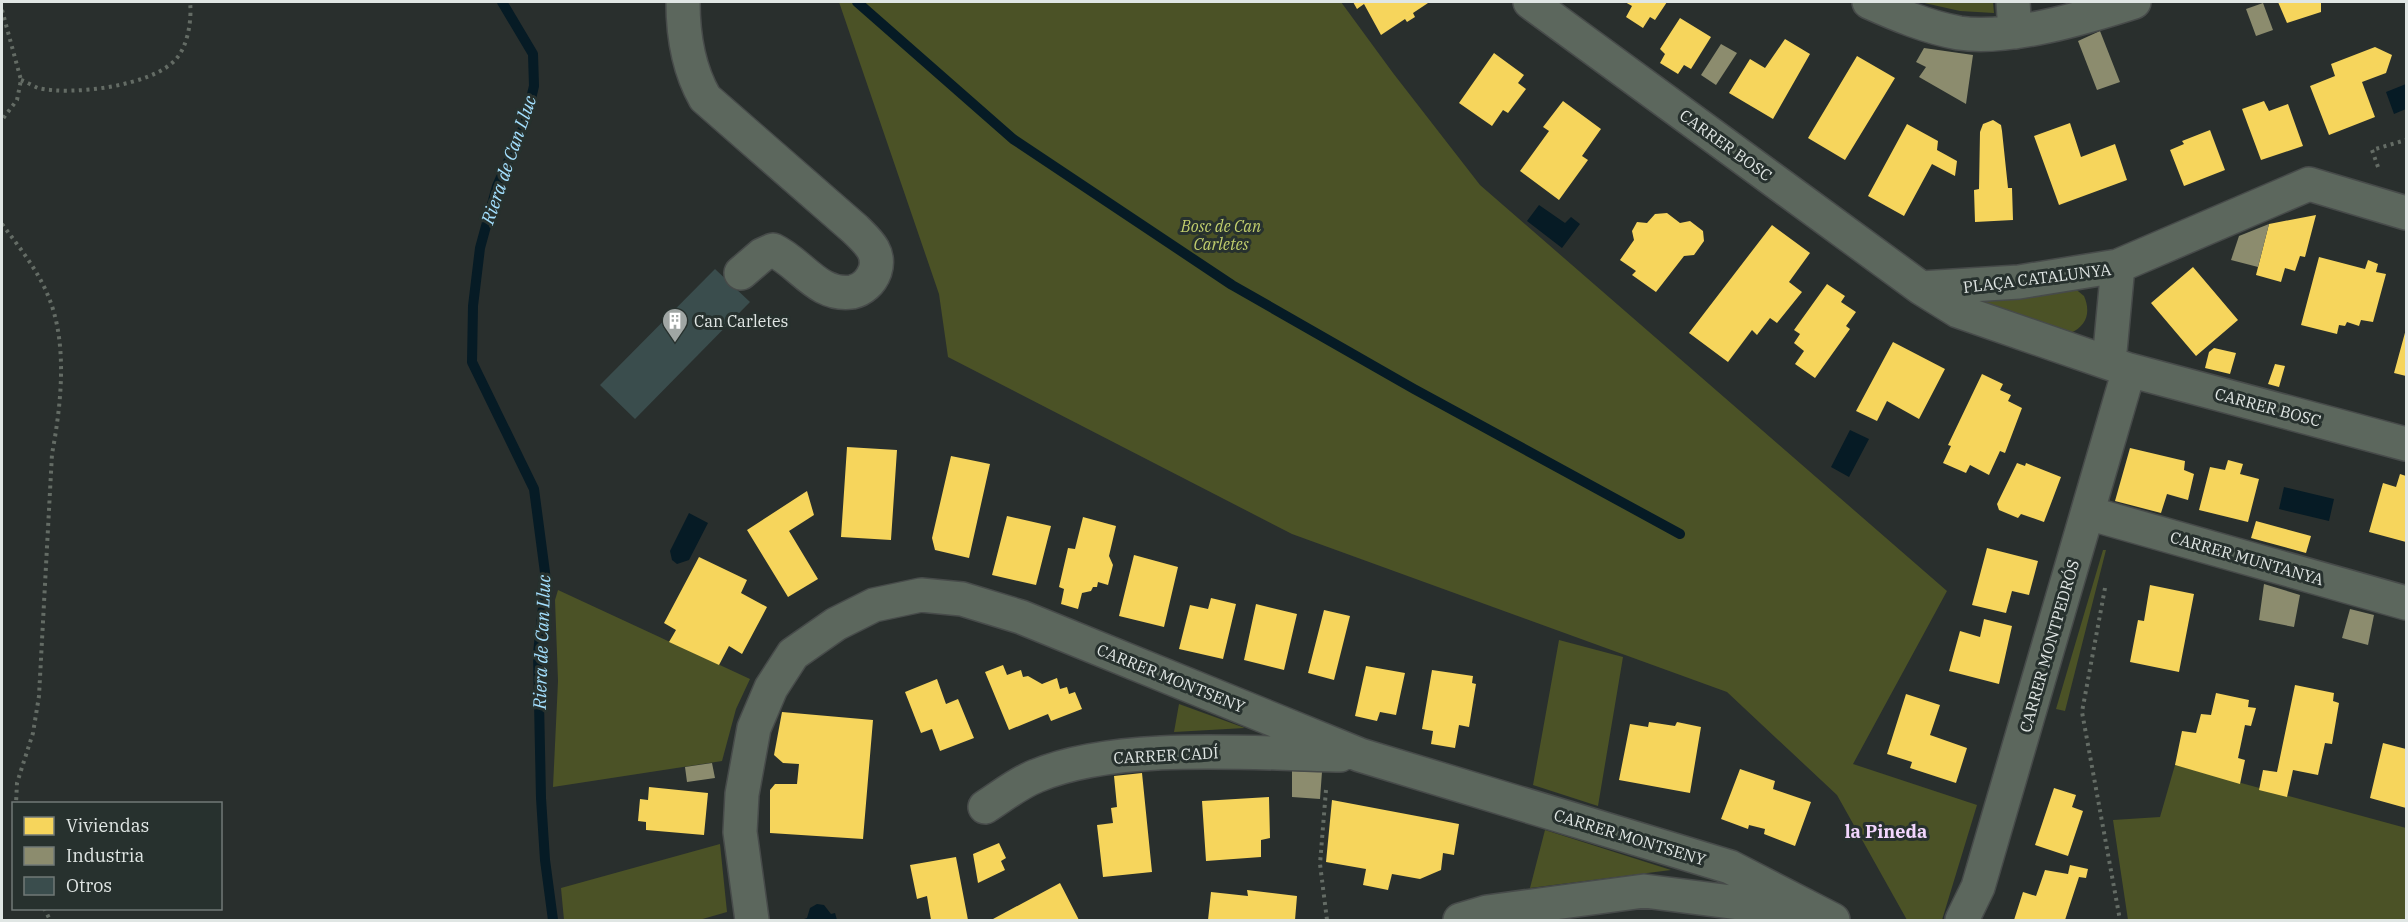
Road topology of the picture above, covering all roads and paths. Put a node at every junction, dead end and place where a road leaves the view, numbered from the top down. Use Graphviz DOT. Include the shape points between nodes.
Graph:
graph roads {
  1 [pos="190,2"];
  2 [pos="682,2"];
  3 [pos="1530,2"];
  4 [pos="1869,2"];
  5 [pos="2134,2"];
  6 [pos="2,10"];
  7 [pos="2014,16"];
  8 [pos="21,80"];
  9 [pos="2,120"];
  10 [pos="2406,140"];
  11 [pos="2369,202"];
  12 [pos="2406,213"];
  13 [pos="2,224"];
  14 [pos="2118,266"];
  15 [pos="741,273"];
  16 [pos="1921,288"];
  17 [pos="2119,366"];
  18 [pos="2406,444"];
  19 [pos="2088,513"];
  20 [pos="2106,585"];
  21 [pos="2406,603"];
  22 [pos="1360,755"];
  23 [pos="1326,783"];
  24 [pos="16,802"];
  25 [pos="985,807"];
  26 [pos="1824,917"];
  27 [pos="752,921"];
  28 [pos="1327,921"];
  29 [pos="1460,921"];
  30 [pos="1962,921"];
  31 [pos="2120,921"];
  1 -- 8 [label="path" via="186,39 177,59 163,70 109,87 38,88"];
  2 -- 15 [label="street" via="692,66 705,98 855,229 874,249 877,262 867,284 858,291 844,293 820,286 785,255 773,250"];
  3 -- 16 [label="street, CARRER BOSC"];
  4 -- 7 [label="street" via="1905,19 1961,33"];
  5 -- 7 [label="street" via="2089,16"];
  6 -- 8 [label="path"];
  8 -- 9 [label="path" via="17,99"];
  10 -- 11 [label="path" via="2372,150 2383,183"];
  11 -- 12 [label="street"];
  11 -- 14 [label="street" via="2309,184"];
  13 -- 24 [label="path" via="36,271 50,299 60,365 39,696 33,733 17,783"];
  14 -- 16 [label="street, PLAÇA CATALUNYA" via="2019,282"];
  14 -- 17 [label="street, PLAÇA CATALUNYA"];
  16 -- 17 [label="street, PLAÇA CATALUNYA" via="1958,311"];
  17 -- 18 [label="street, CARRER BOSC"];
  17 -- 19 [label="street, CARRER MONTPEDRÓS"];
  19 -- 21 [label="street, CARRER MUNTANYA"];
  19 -- 30 [label="street, CARRER MONTPEDRÓS" via="1978,886"];
  20 -- 31 [label="path" via="2082,712"];
  22 -- 25 [label="street, CARRER CADÍ" via="1218,752 1081,761 1034,776"];
  22 -- 26 [label="street, CARRER MONTSENY" via="1730,867"];
  22 -- 27 [label="street, CARRER MONTSENY" via="1002,611 962,599 921,595 874,605 836,624 793,654 761,707 741,803 740,832"];
  23 -- 28 [label="path" via="1320,864"];
  26 -- 29 [label="street" via="1644,891 1487,912"];
}
